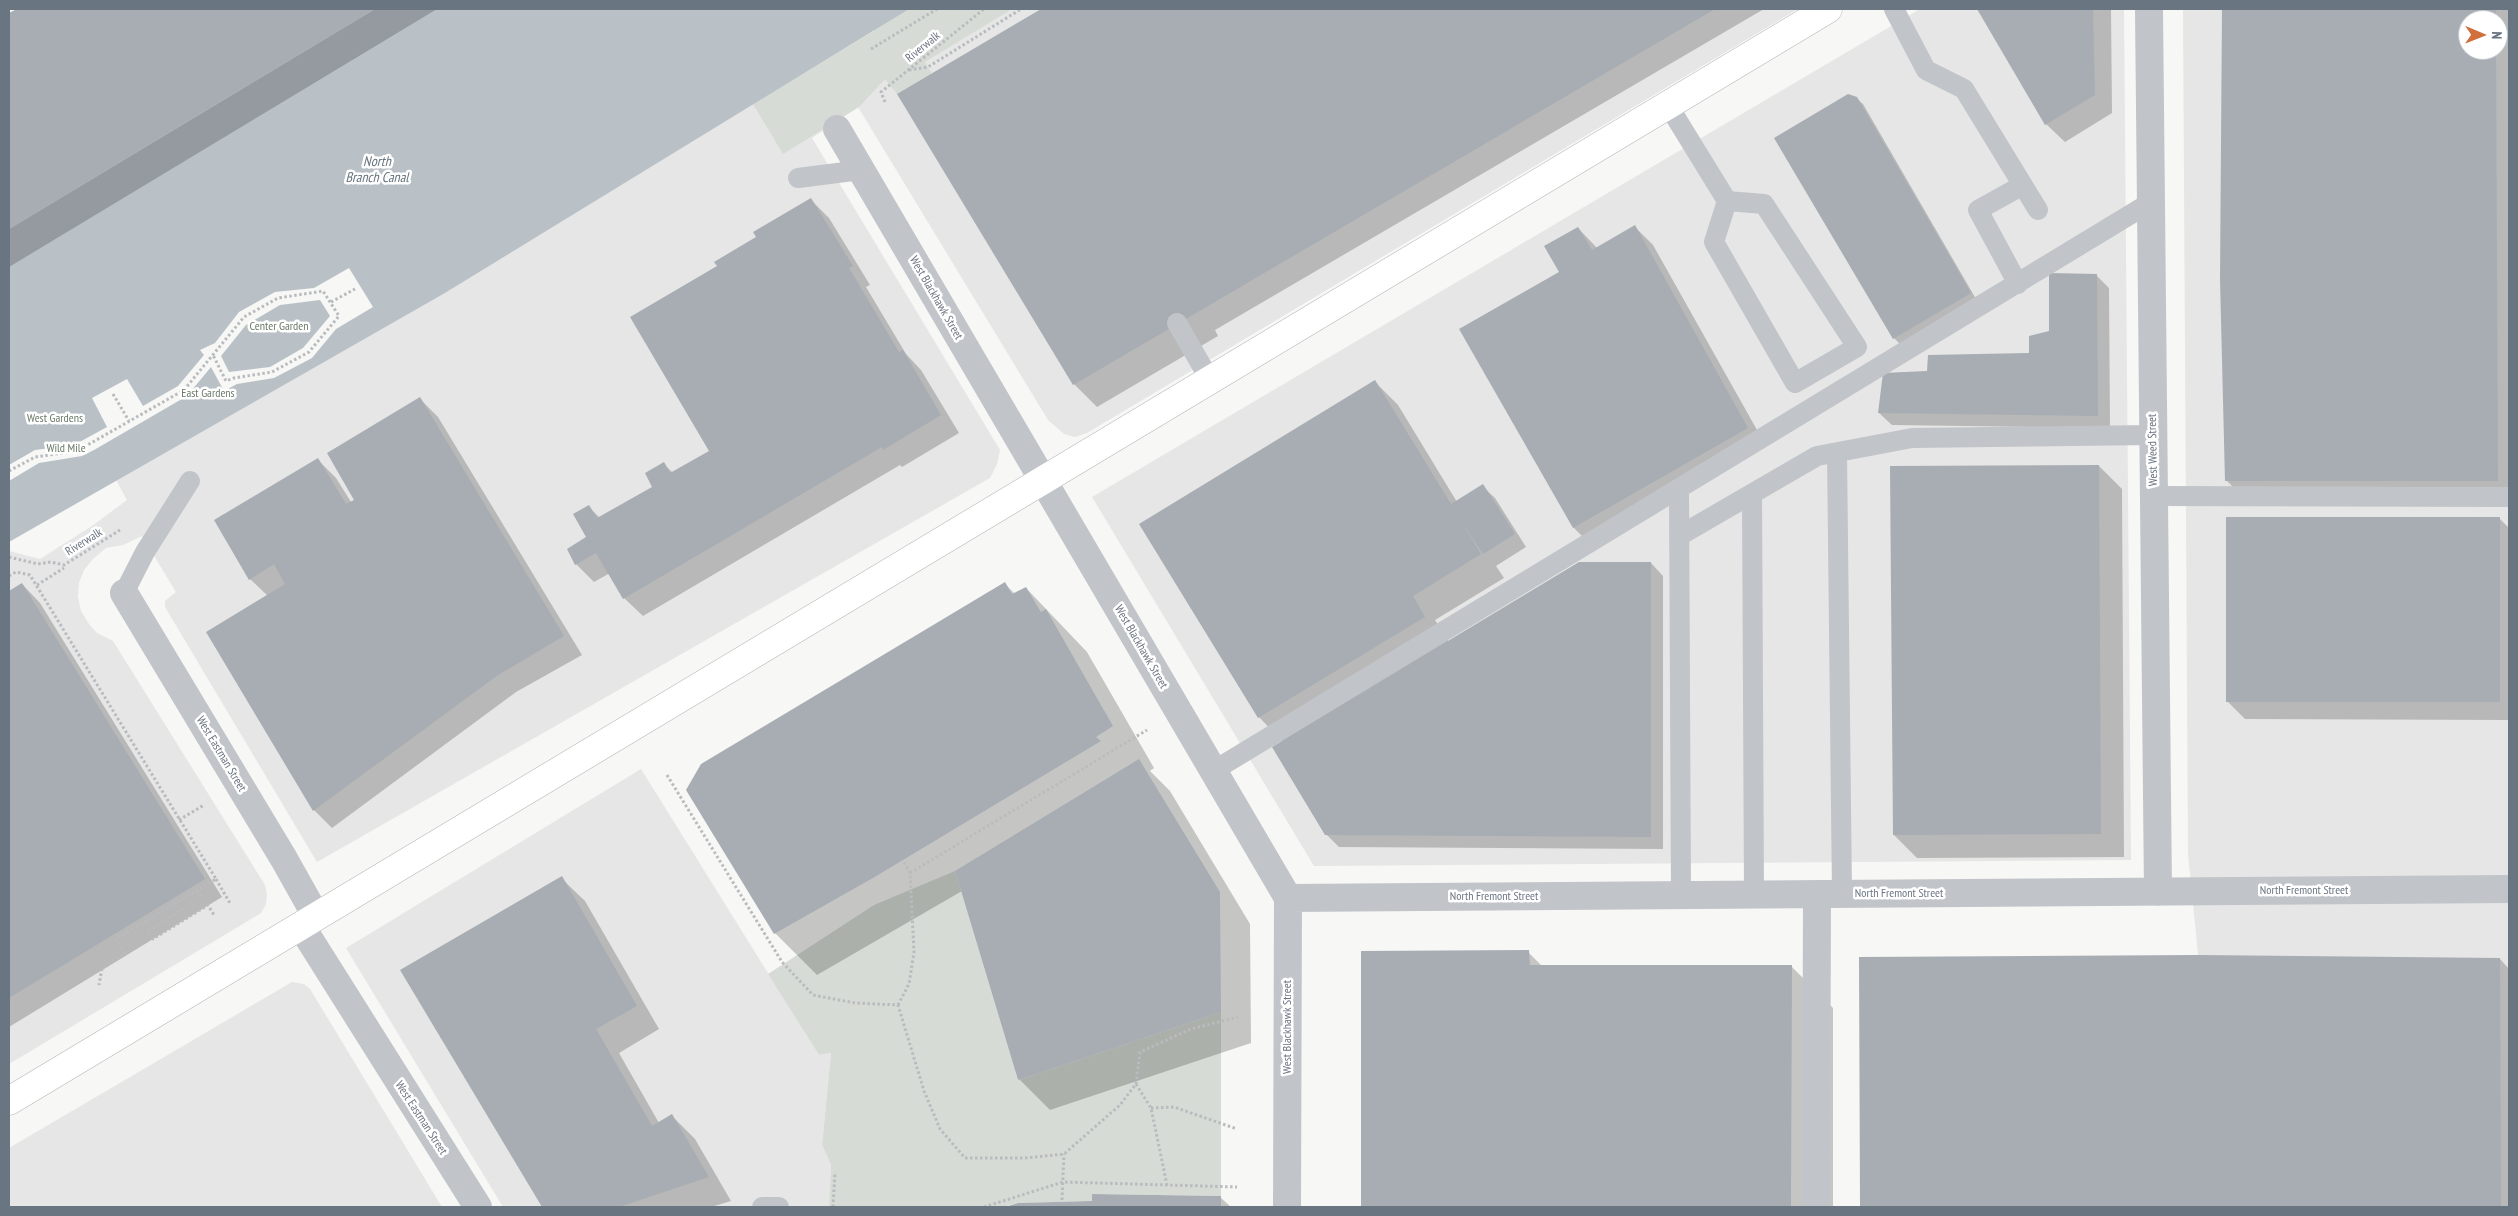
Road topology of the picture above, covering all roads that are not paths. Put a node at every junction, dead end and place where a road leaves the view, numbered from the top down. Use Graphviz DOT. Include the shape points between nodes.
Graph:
graph roads {
  1 [pos="1828,9"];
  2 [pos="1894,9"];
  3 [pos="2149,9"];
  4 [pos="1668,105"];
  5 [pos="837,129"];
  6 [pos="861,170"];
  7 [pos="798,178"];
  8 [pos="2023,185"];
  9 [pos="1726,201"];
  10 [pos="2151,202"];
  11 [pos="2038,210"];
  12 [pos="2018,284"];
  13 [pos="1177,323"];
  14 [pos="1210,380"];
  15 [pos="2153,435"];
  16 [pos="1837,452"];
  17 [pos="1043,480"];
  18 [pos="190,482"];
  19 [pos="1679,490"];
  20 [pos="1752,494"];
  21 [pos="2154,496"];
  22 [pos="2509,497"];
  23 [pos="1679,536"];
  24 [pos="124,593"];
  25 [pos="1214,771"];
  26 [pos="2509,890"];
  27 [pos="2158,892"];
  28 [pos="1830,894"];
  29 [pos="1754,895"];
  30 [pos="1680,896"];
  31 [pos="1288,898"];
  32 [pos="308,921"];
  33 [pos="9,1101"];
  34 [pos="478,1207"];
  35 [pos="762,1207"];
  36 [pos="779,1207"];
  37 [pos="1288,1207"];
  38 [pos="1816,1207"];
  1 -- 4 [label="street"];
  2 -- 8 [label="lane" via="1926,70 1964,89"];
  3 -- 10 [label="street, West Weed Street"];
  4 -- 9 [label="lane"];
  4 -- 14 [label="street"];
  5 -- 6 [label="street, West Blackhawk Street"];
  6 -- 7 [label="lane"];
  6 -- 17 [label="street, West Blackhawk Street"];
  8 -- 11 [label="lane"];
  8 -- 12 [label="lane" via="1978,210"];
  9 -- 9 [label="lane" via="1714,242 1795,383 1857,347 1764,204"];
  10 -- 12 [label="lane"];
  10 -- 15 [label="street, West Weed Street"];
  12 -- 19 [label="lane"];
  13 -- 14 [label="lane"];
  14 -- 17 [label="street"];
  15 -- 16 [label="lane" via="1912,438"];
  15 -- 21 [label="street, West Weed Street"];
  16 -- 20 [label="lane" via="1817,456"];
  16 -- 28 [label="lane"];
  17 -- 25 [label="street, West Blackhawk Street"];
  17 -- 32 [label="street"];
  18 -- 24 [label="lane"];
  19 -- 23 [label="lane"];
  19 -- 25 [label="lane"];
  20 -- 23 [label="lane"];
  20 -- 29 [label="lane"];
  21 -- 22 [label="lane"];
  21 -- 27 [label="street, West Weed Street"];
  23 -- 30 [label="lane"];
  24 -- 32 [label="street, West Eastman Street"];
  25 -- 31 [label="street, West Blackhawk Street"];
  26 -- 27 [label="street, North Fremont Street"];
  27 -- 28 [label="street, North Fremont Street"];
  28 -- 29 [label="street, North Fremont Street"];
  28 -- 38 [label="street"];
  29 -- 30 [label="street, North Fremont Street"];
  30 -- 31 [label="street, North Fremont Street"];
  31 -- 37 [label="street, West Blackhawk Street"];
  32 -- 33 [label="street"];
  32 -- 34 [label="street, West Eastman Street"];
  35 -- 36 [label="lane"];
}
